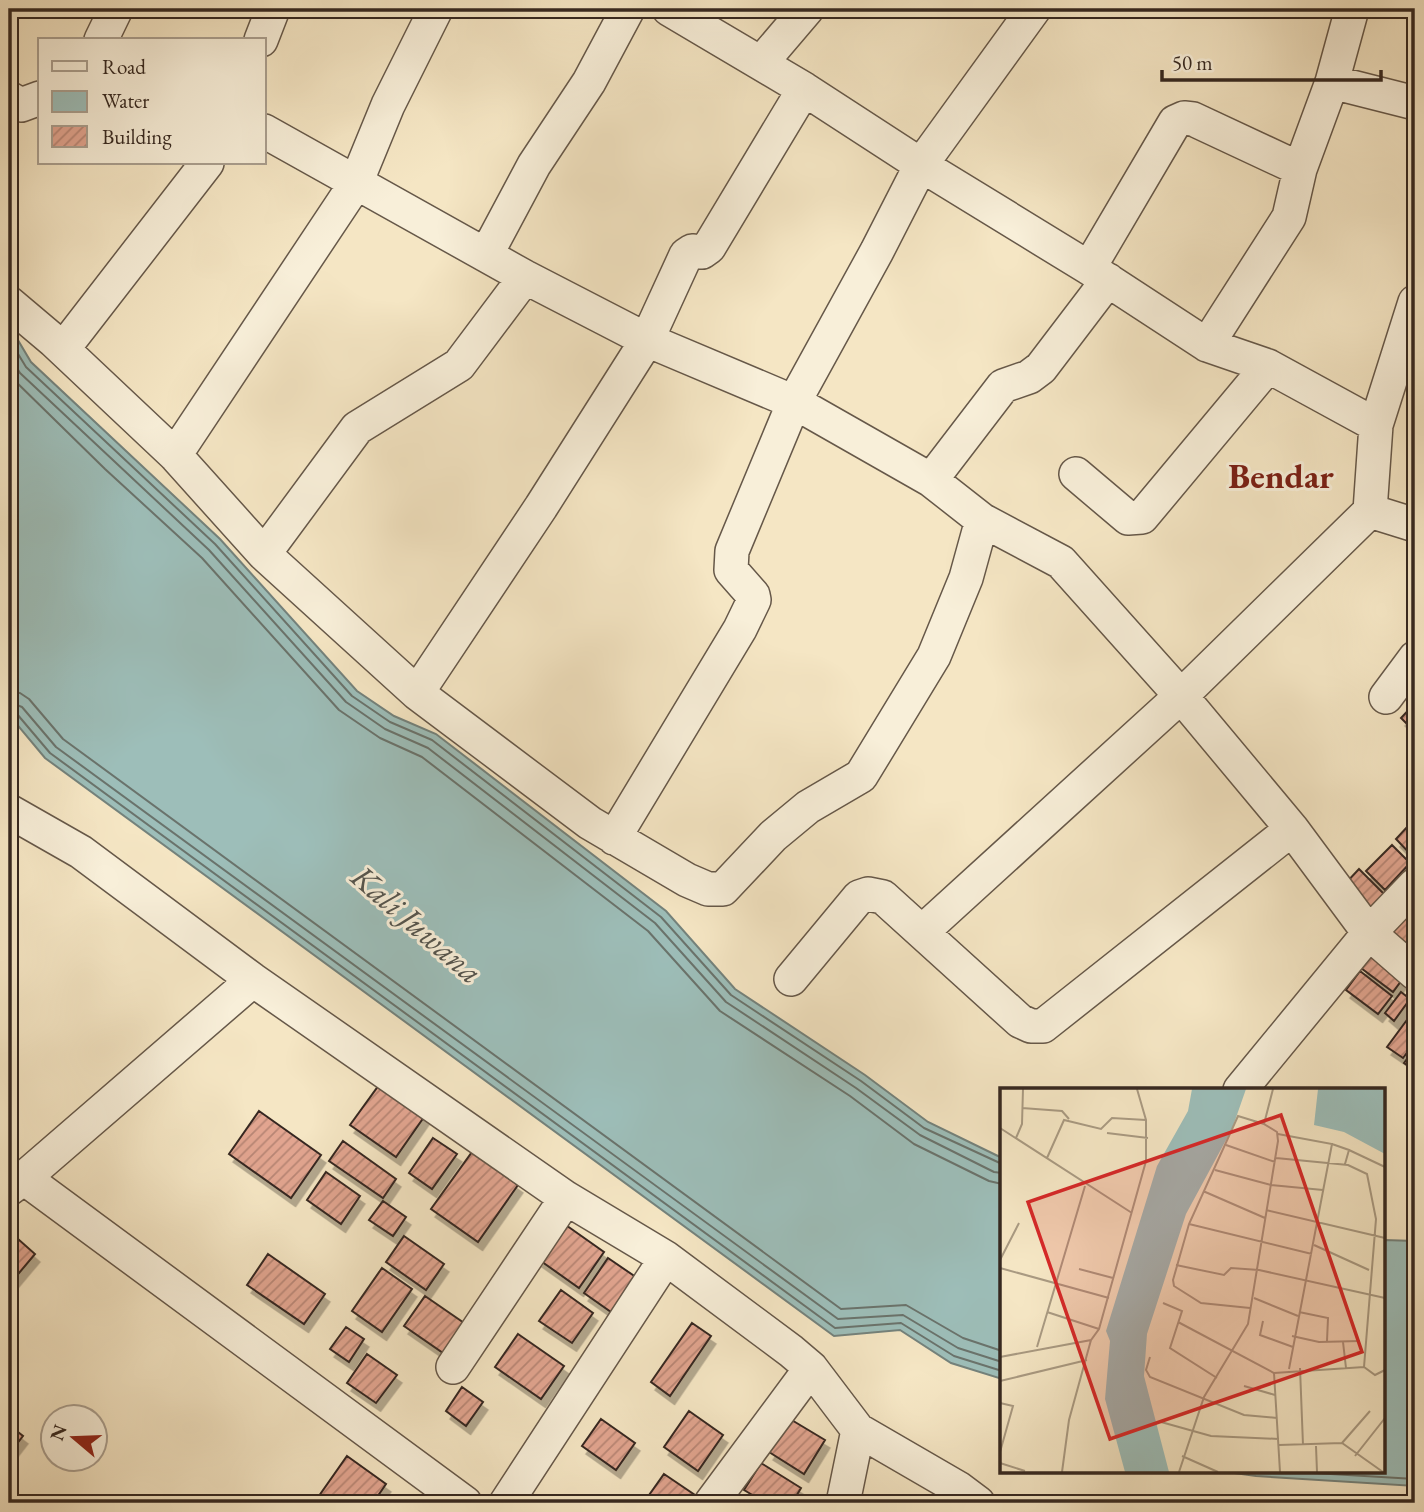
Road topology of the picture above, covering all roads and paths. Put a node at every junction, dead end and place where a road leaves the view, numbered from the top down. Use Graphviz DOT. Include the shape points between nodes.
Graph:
graph roads {
  1 [pos="116,9"];
  2 [pos="273,9"];
  3 [pos="436,9"];
  4 [pos="628,9"];
  5 [pos="669,9"];
  6 [pos="807,9"];
  7 [pos="1034,9"];
  8 [pos="1352,9"];
  9 [pos="102,38"];
  10 [pos="262,38"];
  11 [pos="761,63"];
  12 [pos="1332,82"];
  13 [pos="804,89"];
  14 [pos="1415,103"];
  15 [pos="266,132"];
  16 [pos="206,164"];
  17 [pos="920,165"];
  18 [pos="1300,169"];
  19 [pos="356,183"];
  20 [pos="486,255"];
  21 [pos="1098,274"];
  22 [pos="525,277"];
  23 [pos="1415,302"];
  24 [pos="9,303"];
  25 [pos="647,340"];
  26 [pos="1207,345"];
  27 [pos="64,349"];
  28 [pos="1268,366"];
  29 [pos="1405,367"];
  30 [pos="794,402"];
  31 [pos="1376,425"];
  32 [pos="175,455"];
  33 [pos="1076,474"];
  34 [pos="931,480"];
  35 [pos="1370,511"];
  36 [pos="982,520"];
  37 [pos="1415,525"];
  38 [pos="264,554"];
  39 [pos="1415,658"];
  40 [pos="417,693"];
  41 [pos="1181,696"];
  42 [pos="1386,697"];
  43 [pos="9,811"];
  44 [pos="1292,829"];
  45 [pos="614,838"];
  46 [pos="1415,885"];
  47 [pos="923,930"];
  48 [pos="1369,933"];
  49 [pos="1415,973"];
  50 [pos="791,979"];
  51 [pos="253,980"];
  52 [pos="1242,1088"];
  53 [pos="16,1183"];
  54 [pos="566,1198"];
  55 [pos="666,1258"];
  56 [pos="453,1367"];
  57 [pos="811,1368"];
  58 [pos="858,1430"];
  59 [pos="964,1498"];
  60 [pos="465,1503"];
  61 [pos="506,1503"];
  62 [pos="711,1503"];
  63 [pos="843,1503"];
  1 -- 9 [label="street"];
  2 -- 10 [label="street"];
  3 -- 19 [label="street" via="388,104"];
  4 -- 20 [label="street"];
  5 -- 11 [label="street"];
  6 -- 11 [label="street"];
  7 -- 17 [label="street"];
  8 -- 12 [label="street"];
  11 -- 13 [label="street"];
  12 -- 14 [label="street"];
  12 -- 18 [label="street"];
  13 -- 17 [label="street"];
  13 -- 25 [label="street" via="709,247 692,251 679,265"];
  15 -- 19 [label="street"];
  16 -- 27 [label="street"];
  17 -- 21 [label="street"];
  17 -- 30 [label="street"];
  18 -- 21 [label="street" via="1193,119 1175,122"];
  18 -- 26 [label="street" via="1289,217"];
  19 -- 20 [label="street"];
  19 -- 32 [label="street"];
  20 -- 22 [label="street"];
  21 -- 26 [label="street"];
  21 -- 34 [label="street" via="1041,368 1003,386"];
  22 -- 25 [label="street"];
  22 -- 38 [label="street" via="459,365 357,428"];
  23 -- 29 [label="street"];
  24 -- 27 [label="street"];
  25 -- 30 [label="street"];
  25 -- 40 [label="street"];
  26 -- 28 [label="street"];
  27 -- 32 [label="street"];
  28 -- 31 [label="street"];
  28 -- 33 [label="street" via="1142,517 1128,518"];
  29 -- 31 [label="street"];
  30 -- 34 [label="street"];
  30 -- 45 [label="street" via="732,551 731,570 754,600"];
  31 -- 35 [label="street"];
  32 -- 38 [label="street"];
  34 -- 36 [label="street"];
  35 -- 37 [label="street"];
  35 -- 41 [label="street"];
  36 -- 41 [label="street" via="1061,562"];
  36 -- 45 [label="street" via="966,578 934,656 861,776 808,807 723,889 708,889 687,880"];
  38 -- 40 [label="street"];
  39 -- 42 [label="street"];
  40 -- 45 [label="street"];
  41 -- 44 [label="street"];
  41 -- 47 [label="street"];
  43 -- 51 [label="street" via="81,852"];
  44 -- 47 [label="street" via="1043,1026 1020,1021"];
  44 -- 48 [label="street"];
  46 -- 48 [label="street"];
  47 -- 50 [label="street" via="883,897 859,897"];
  48 -- 49 [label="street"];
  48 -- 52 [label="street"];
  51 -- 53 [label="street"];
  51 -- 54 [label="street"];
  53 -- 60 [label="street"];
  54 -- 55 [label="street"];
  54 -- 56 [label="street"];
  55 -- 57 [label="street"];
  55 -- 61 [label="street"];
  57 -- 58 [label="street"];
  57 -- 62 [label="street"];
  58 -- 59 [label="street"];
  58 -- 63 [label="street"];
}
